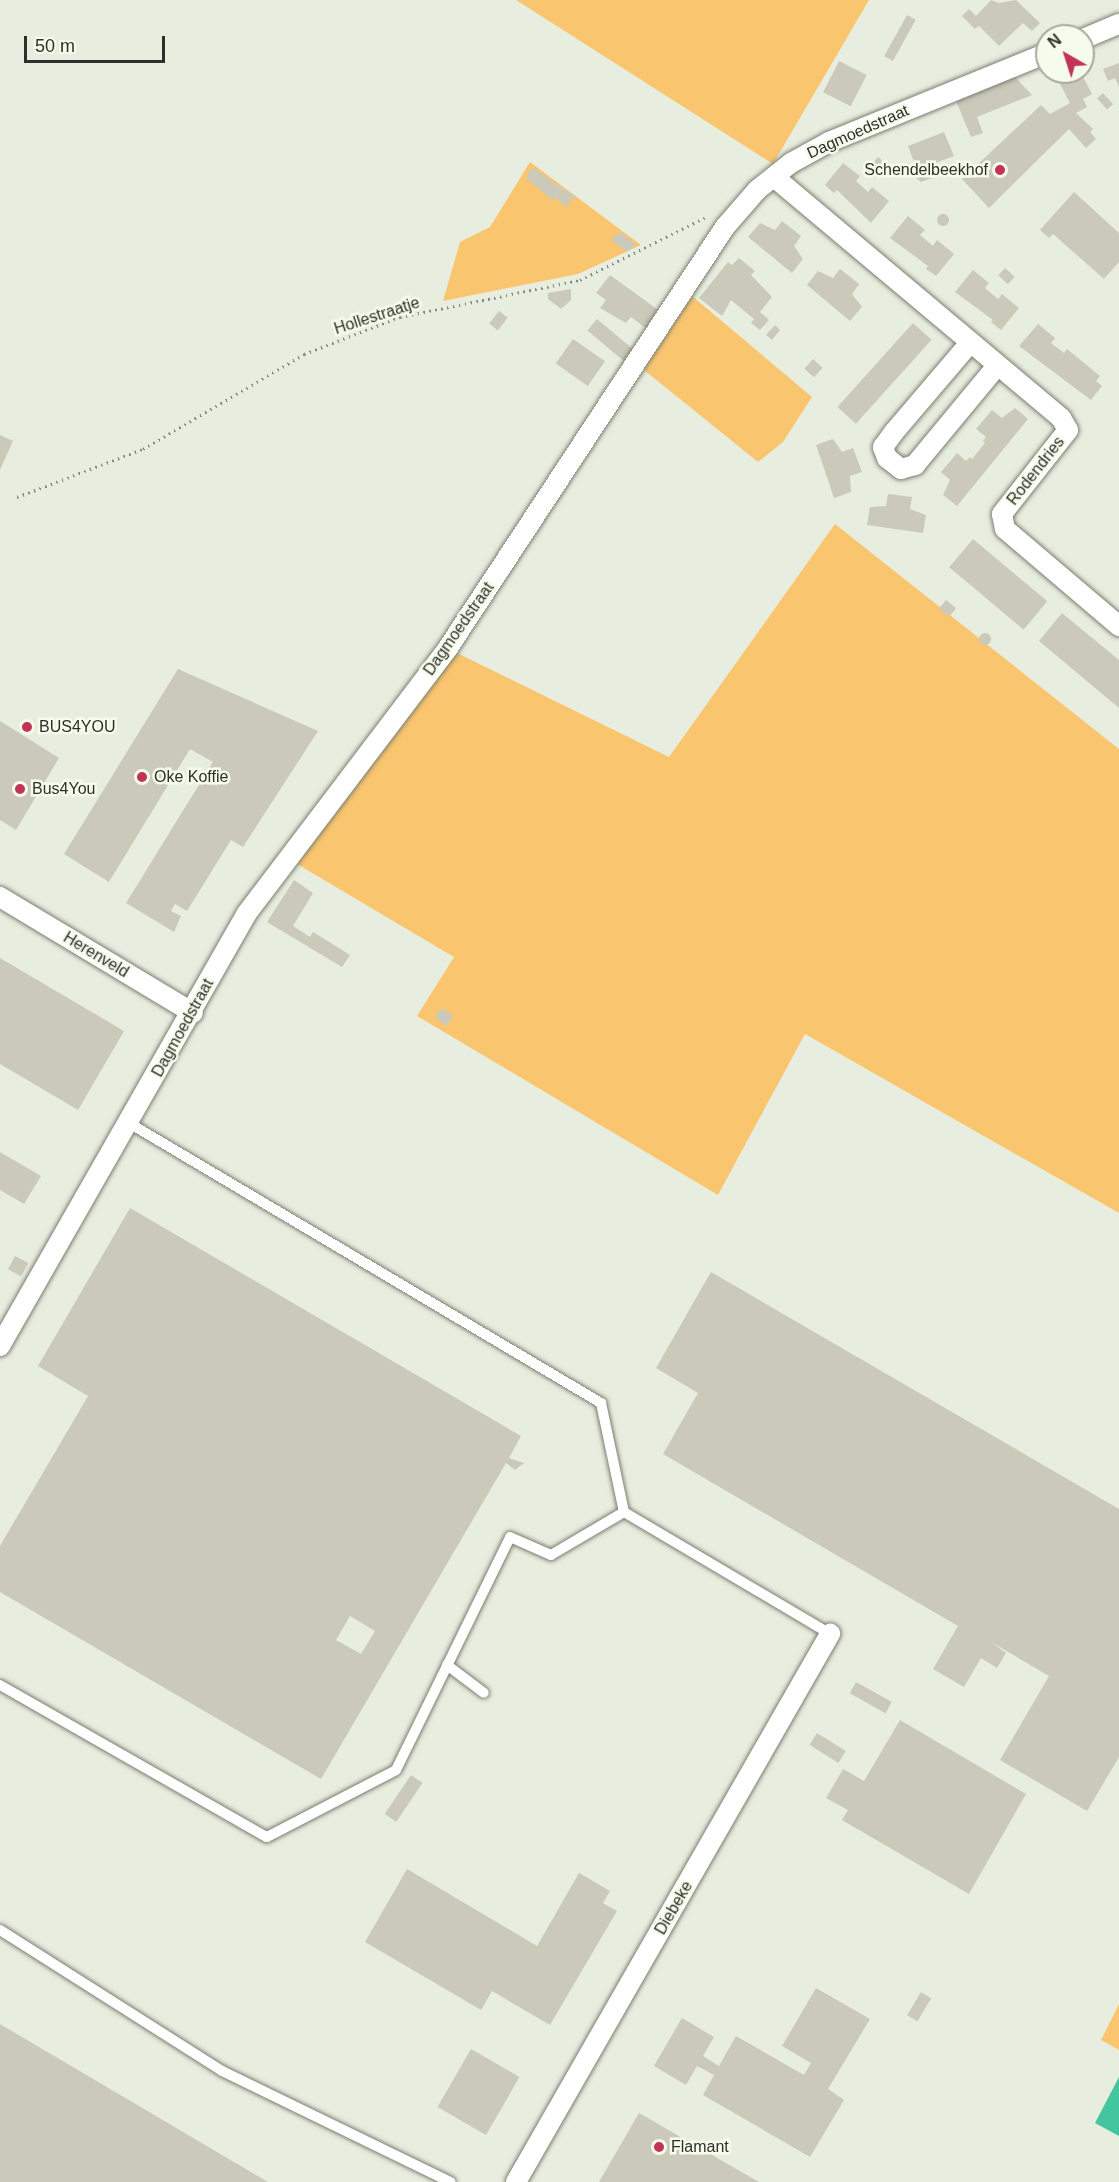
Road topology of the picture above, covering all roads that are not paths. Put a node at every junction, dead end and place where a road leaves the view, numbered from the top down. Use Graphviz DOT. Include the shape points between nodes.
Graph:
graph roads {
  1 [pos="1119,24"];
  2 [pos="1095,34"];
  3 [pos="1035,58"];
  4 [pos="774,177"];
  5 [pos="969,344"];
  6 [pos="997,366"];
  7 [pos="1119,626"];
  8 [pos="0,897"];
  9 [pos="193,1013"];
  10 [pos="129,1123"];
  11 [pos="0,1346"];
  12 [pos="624,1512"];
  13 [pos="830,1634"];
  14 [pos="447,1665"];
  15 [pos="0,1685"];
  16 [pos="484,1693"];
  17 [pos="0,1930"];
  18 [pos="451,2182"];
  19 [pos="516,2182"];
  1 -- 2 [label="street"];
  3 -- 4 [label="street, Dagmoedstraat" via="829,142"];
  4 -- 5 [label="street, Rodendries"];
  4 -- 9 [label="street, Dagmoedstraat" via="757,190 725,227 448,648 280,865 247,913"];
  5 -- 6 [label="street, Rodendries"];
  5 -- 6 [label="street" via="883,447 887,458 901,469 915,465"];
  6 -- 7 [label="street, Rodendries" via="1061,418 1068,430 1002,514 1005,529"];
  8 -- 9 [label="street, Herenveld"];
  9 -- 10 [label="street, Dagmoedstraat"];
  10 -- 11 [label="street, Dagmoedstraat"];
  10 -- 12 [label="lane" via="601,1403"];
  12 -- 13 [label="lane"];
  12 -- 14 [label="lane" via="551,1555 510,1536"];
  13 -- 19 [label="street, Diebeke"];
  14 -- 15 [label="lane" via="396,1770 267,1837"];
  14 -- 16 [label="lane"];
  17 -- 18 [label="lane" via="222,2072"];
}
